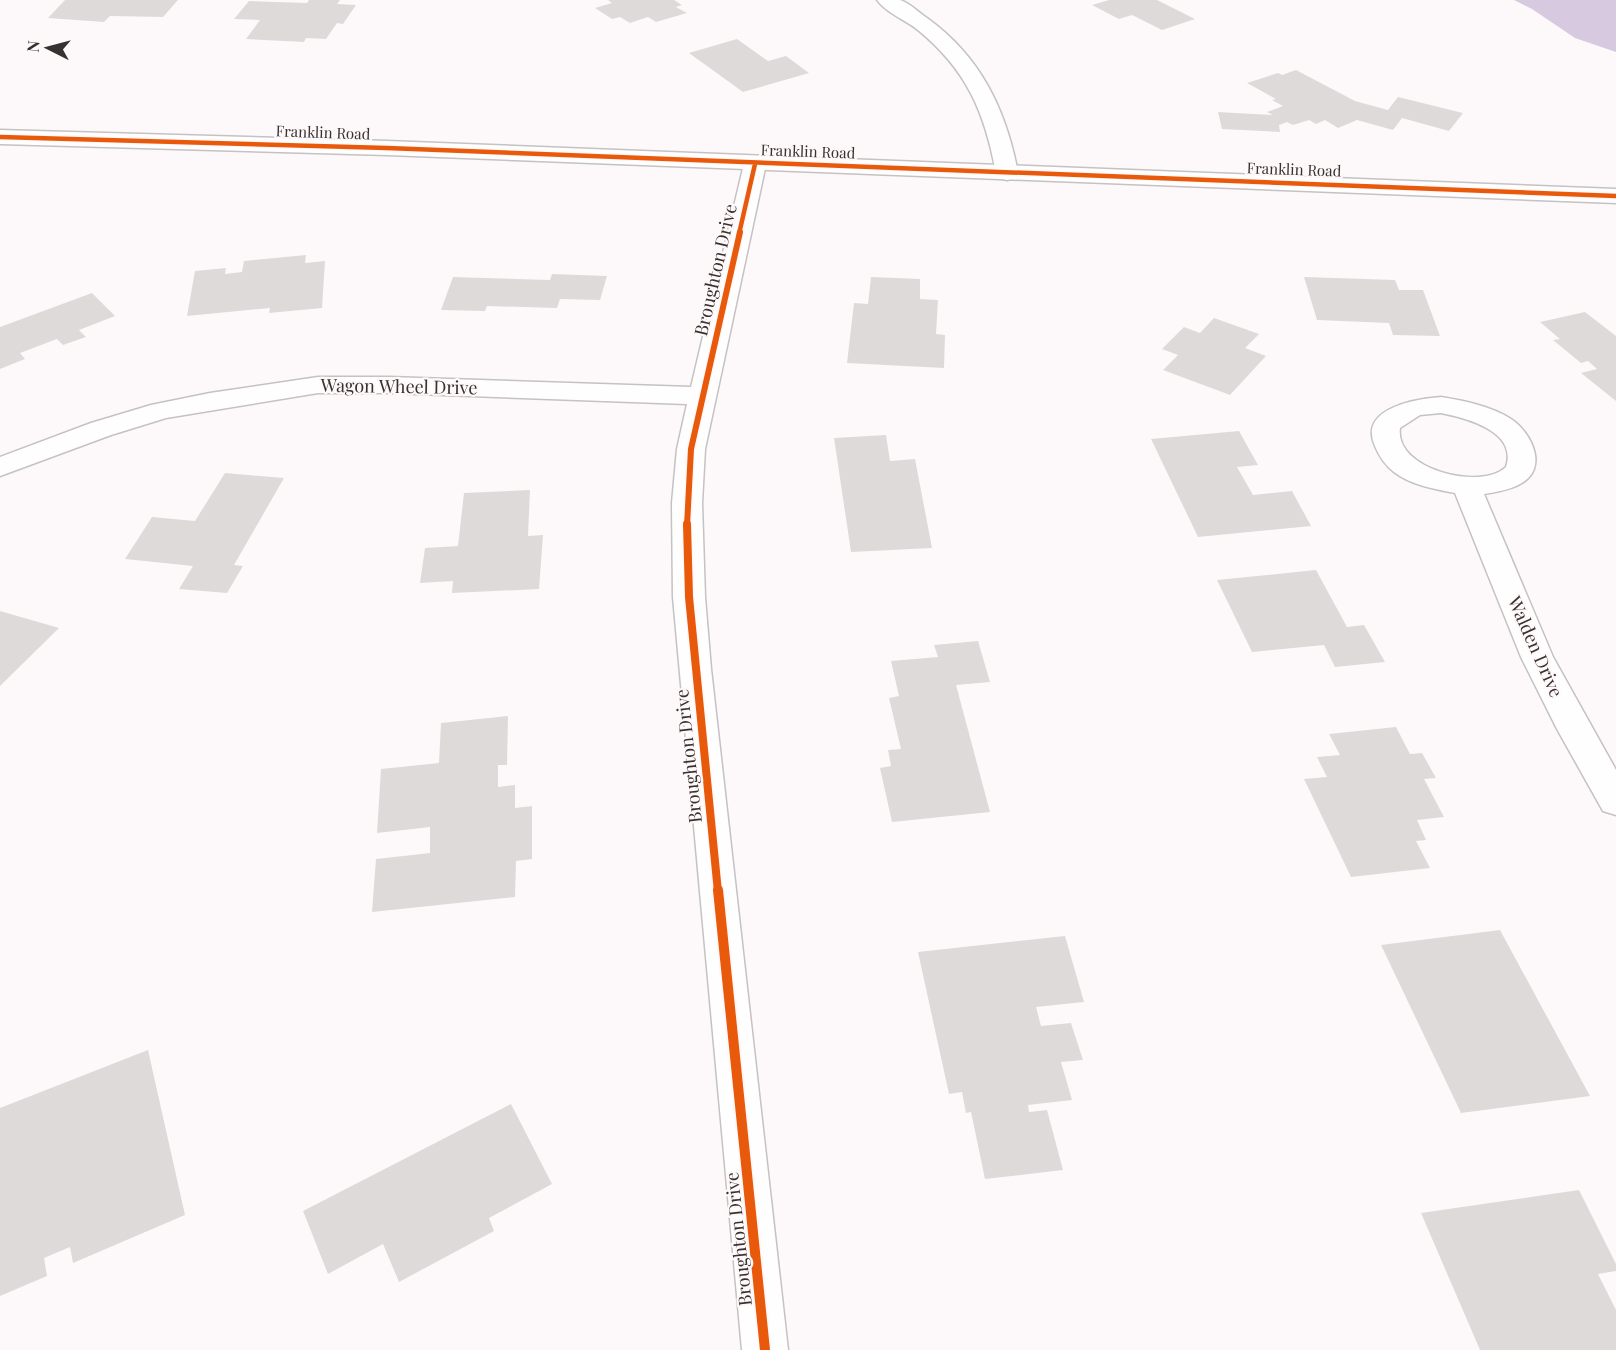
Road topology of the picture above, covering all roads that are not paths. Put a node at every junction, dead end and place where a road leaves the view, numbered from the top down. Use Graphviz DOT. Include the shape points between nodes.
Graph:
graph roads {
  1 [pos="886,0"];
  2 [pos="0,137"];
  3 [pos="755,164"];
  4 [pos="1007,173"];
  5 [pos="1616,196"];
  6 [pos="701,396"];
  7 [pos="0,467"];
  8 [pos="1467,487"];
  9 [pos="1616,801"];
  10 [pos="765,1350"];
  1 -- 4 [label="street" via="922,21 957,56 998,130"];
  2 -- 3 [label="street, Franklin Road"];
  3 -- 4 [label="street, Franklin Road"];
  3 -- 6 [label="street, Broughton Drive"];
  4 -- 5 [label="street, Franklin Road"];
  6 -- 7 [label="street, Wagon Wheel Drive" via="318,385 161,411"];
  6 -- 10 [label="street, Broughton Drive" via="691,448 687,503 689,597"];
  8 -- 9 [label="street, Walden Drive" via="1537,657"];
}
